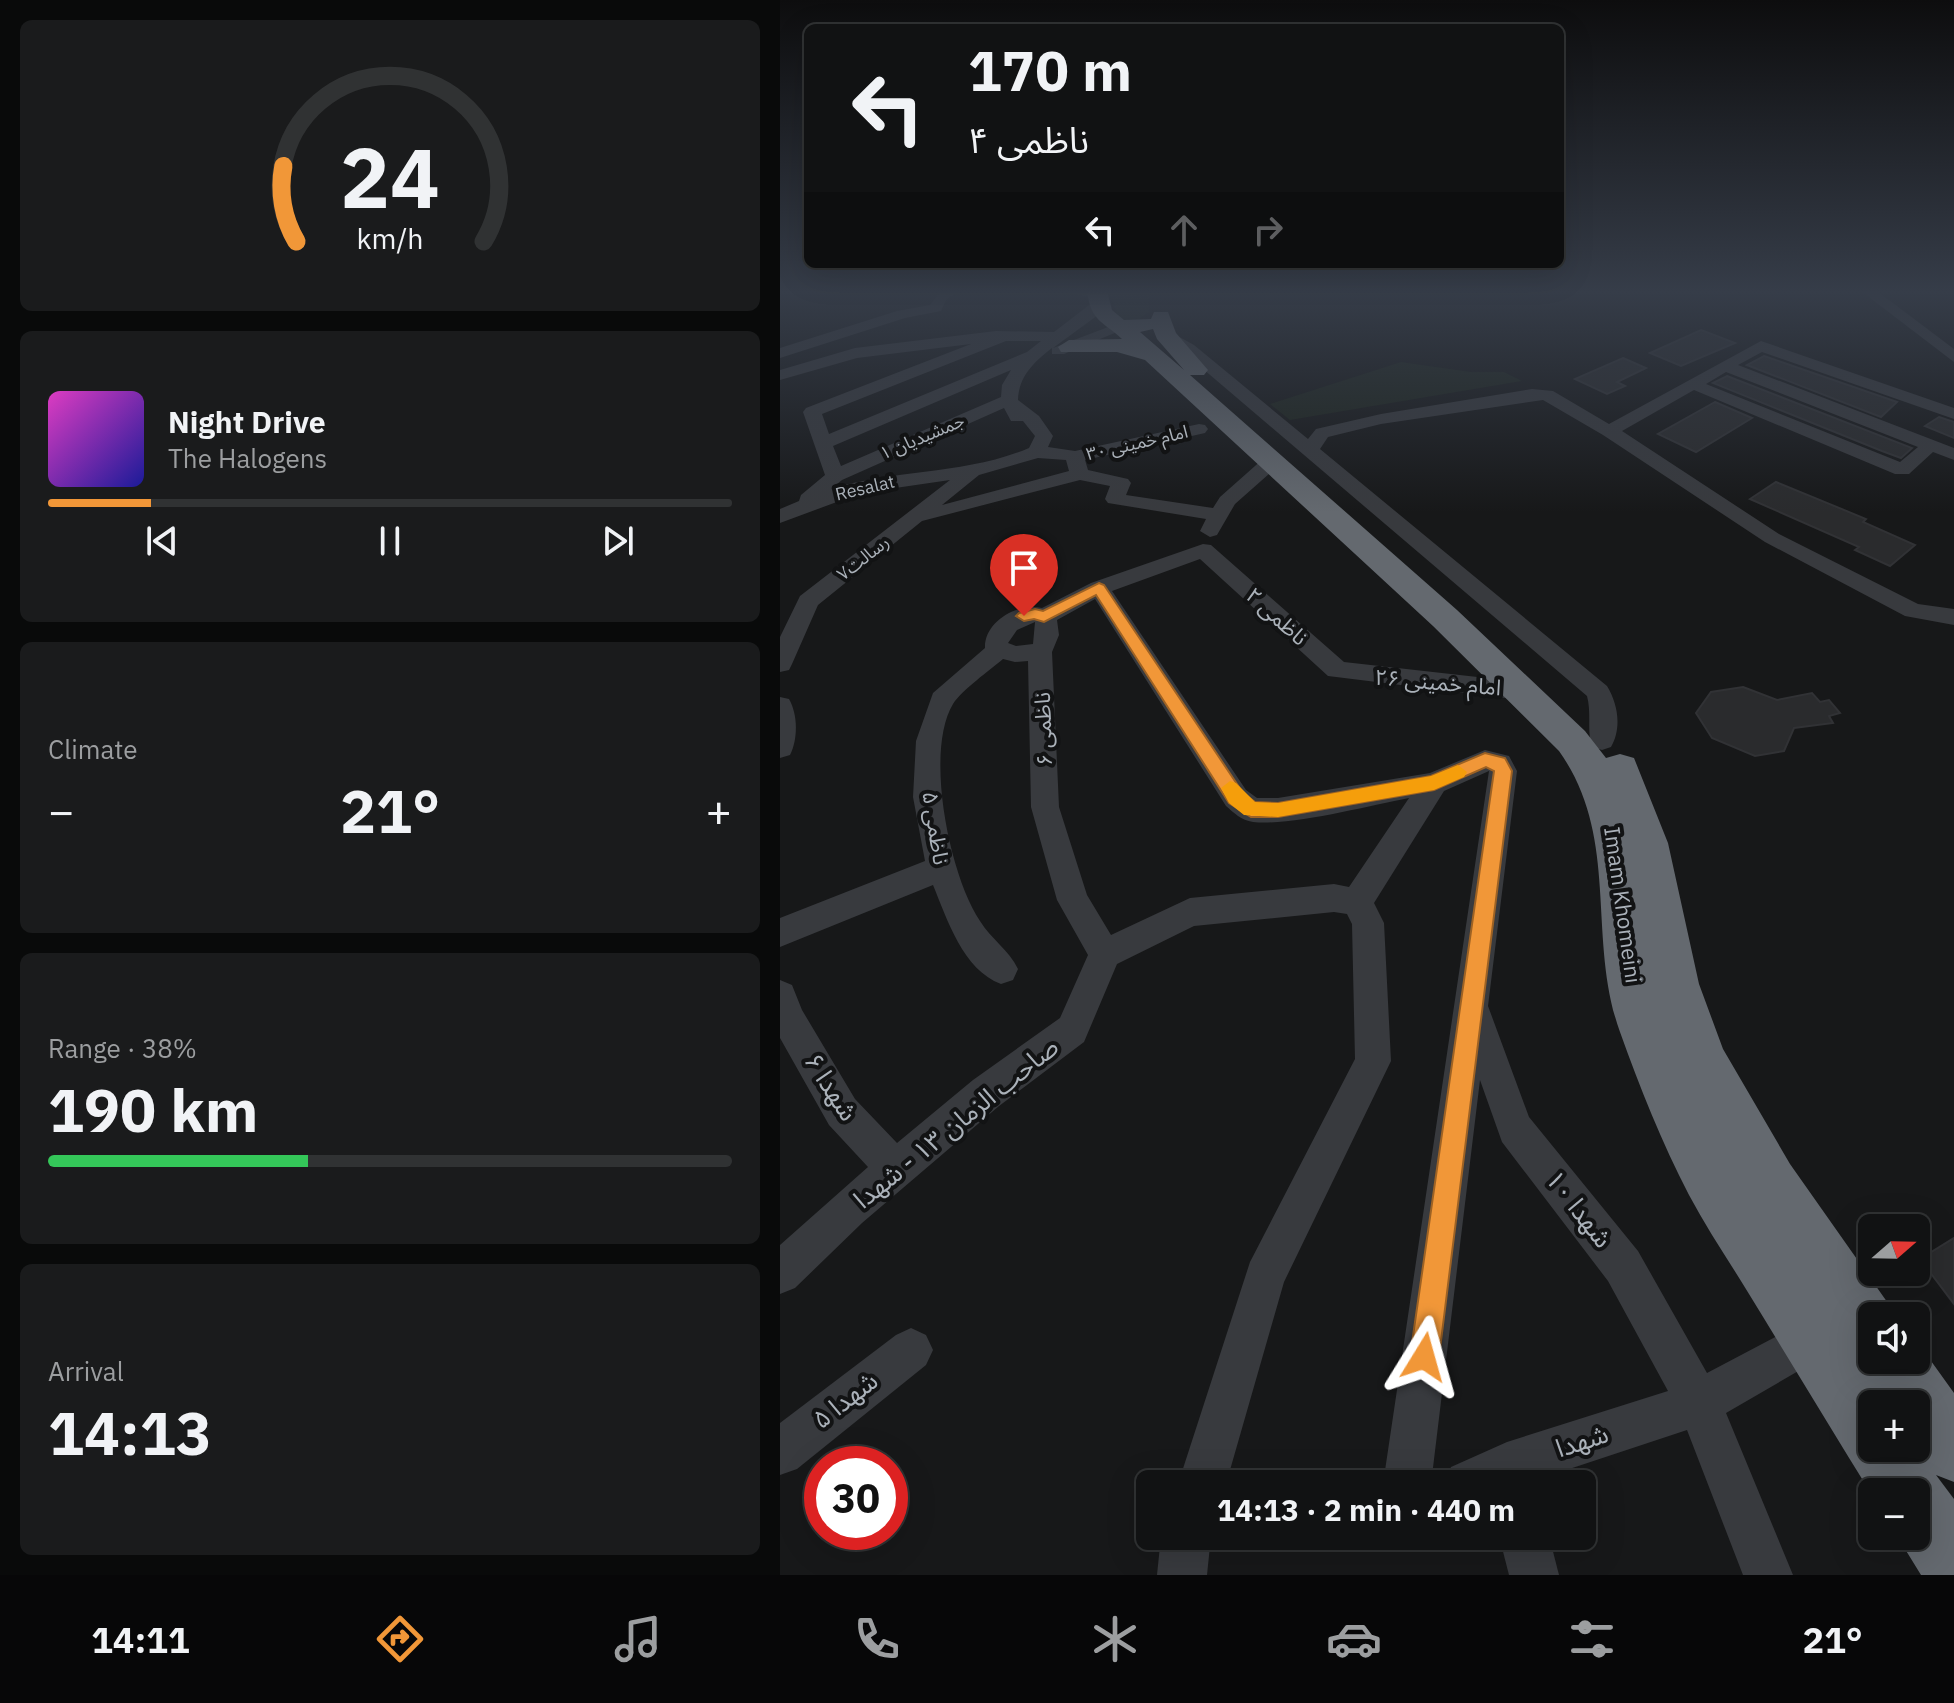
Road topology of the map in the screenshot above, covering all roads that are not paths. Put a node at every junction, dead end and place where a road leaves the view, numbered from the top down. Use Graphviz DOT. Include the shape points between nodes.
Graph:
graph roads {
  1 [pos="816,364"];
  2 [pos="932,364"];
  3 [pos="1009,364"];
  4 [pos="1023,364"];
  5 [pos="1031,364"];
  6 [pos="1185,364"];
  7 [pos="1190,364"];
  8 [pos="1728,364"];
  9 [pos="1814,364"];
  10 [pos="1725,366"];
  11 [pos="780,375"];
  12 [pos="1695,385"];
  13 [pos="1011,395"];
  14 [pos="1954,414"];
  15 [pos="1199,429"];
  16 [pos="1609,431"];
  17 [pos="1313,435"];
  18 [pos="1276,443"];
  19 [pos="822,444"];
  20 [pos="1931,445"];
  21 [pos="1036,452"];
  22 [pos="1954,454"];
  23 [pos="1077,466"];
  24 [pos="963,472"];
  25 [pos="835,476"];
  26 [pos="1356,500"];
  27 [pos="787,514"];
  28 [pos="1219,515"];
  29 [pos="913,519"];
  30 [pos="1203,550"];
  31 [pos="1099,588"];
  32 [pos="1044,617"];
  33 [pos="1954,617"];
  34 [pos="999,649"];
  35 [pos="1040,651"];
  36 [pos="780,664"];
  37 [pos="1355,674"];
  38 [pos="1522,691"];
  39 [pos="780,706"];
  40 [pos="780,748"];
  41 [pos="1434,783"];
  42 [pos="941,868"];
  43 [pos="1357,902"];
  44 [pos="780,933"];
  45 [pos="1105,954"];
  46 [pos="1001,969"];
  47 [pos="780,996"];
  48 [pos="1473,1009"];
  49 [pos="896,1169"];
  50 [pos="780,1273"];
  51 [pos="1858,1310"];
  52 [pos="1811,1340"];
  53 [pos="911,1350"];
  54 [pos="1902,1374"];
  55 [pos="1699,1403"];
  56 [pos="1858,1413"];
  57 [pos="1954,1449"];
  58 [pos="780,1452"];
  59 [pos="1206,1470"];
  60 [pos="1409,1470"];
  61 [pos="1517,1470"];
  62 [pos="1930,1525"];
  63 [pos="1185,1550"];
  64 [pos="1528,1550"];
  65 [pos="1954,1562"];
  66 [pos="1182,1575"];
  67 [pos="1534,1575"];
  68 [pos="1768,1575"];
  1 -- 11 [label="street"];
  2 -- 19 [label="street" via="812,412"];
  3 -- 19 [label="street"];
  4 -- 13 [label="street"];
  5 -- 13 [label="street"];
  6 -- 18 [label="highway, Imam Khomeini"];
  7 -- 26 [label="highway, Imam Khomeini"];
  8 -- 10 [label="street"];
  9 -- 14 [label="street"];
  10 -- 12 [label="street"];
  10 -- 20 [label="street"];
  12 -- 16 [label="street"];
  12 -- 20 [label="street" via="1902,470"];
  13 -- 21 [label="street" via="1044,436"];
  13 -- 24 [label="street, Resalat" via="1011,409 1030,433 1027,448"];
  13 -- 25 [label="street, جمشیدیان ۱"];
  15 -- 23 [label="street, امام خمینی ۳۰"];
  16 -- 17 [label="street" via="1550,392"];
  16 -- 33 [label="street" via="1772,538 1913,611"];
  17 -- 18 [label="street"];
  17 -- 26 [label="street"];
  18 -- 28 [label="street" via="1262,473 1227,501"];
  18 -- 38 [label="highway, Imam Khomeini"];
  19 -- 25 [label="street"];
  20 -- 22 [label="street"];
  21 -- 23 [label="street" via="1061,453"];
  21 -- 24 [label="street, Resalat" via="998,468"];
  23 -- 28 [label="street" via="1121,483 1115,499"];
  23 -- 29 [label="street, امام خمینی ۳۰"];
  24 -- 27 [label="street, Resalat" via="851,489"];
  24 -- 29 [label="street, رسالت۷"];
  25 -- 27 [label="street, جمشیدیان ۱"];
  26 -- 51 [label="highway, Imam Khomeini" via="1547,677 1617,762 1650,854 1687,1024 1714,1087 1752,1155"];
  28 -- 30 [label="street"];
  29 -- 36 [label="street, رسالت۷" via="808,601"];
  30 -- 31 [label="street"];
  30 -- 37 [label="street, ناظمی ۲" via="1337,670"];
  31 -- 32 [label="street"];
  31 -- 41 [label="street" via="1236,798 1251,810"];
  32 -- 34 [label="street" via="1035,614 1011,622 997,635"];
  32 -- 35 [label="street" via="1047,638"];
  34 -- 35 [label="street" via="1015,654"];
  34 -- 42 [label="street, ناظمی ۵" via="942,699 929,741 927,797"];
  35 -- 45 [label="street, ناظمی ۶" via="1045,807 1073,900"];
  37 -- 38 [label="street, امام خمینی ۲۶"];
  38 -- 52 [label="highway, Imam Khomeini" via="1572,741 1607,801 1643,1028 1709,1176"];
  39 -- 40 [label="street"];
  41 -- 43 [label="street"];
  41 -- 48 [label="street" via="1485,760 1499,763 1503,771"];
  42 -- 44 [label="street"];
  42 -- 46 [label="street, ناظمی ۵" via="968,931"];
  43 -- 45 [label="street" via="1334,898 1190,912"];
  43 -- 59 [label="street" via="1368,923 1373,1061 1265,1277"];
  45 -- 49 [label="street, صاحب الزمان ۱۳ - شهدا" via="1072,1030"];
  47 -- 49 [label="street, شهدا ۶" via="842,1112"];
  48 -- 55 [label="street, شهدا ۱۰" via="1515,1129 1623,1266"];
  48 -- 60 [label="street"];
  49 -- 50 [label="street, صاحب الزمان ۱۳ - شهدا"];
  52 -- 55 [label="street, شهدا"];
  52 -- 56 [label="highway, Imam Khomeini"];
  53 -- 58 [label="street, شهدا ۵"];
  54 -- 57 [label="highway"];
  55 -- 61 [label="street, شهدا"];
  55 -- 68 [label="street, شهدا ۱۰"];
  62 -- 65 [label="highway"];
  63 -- 66 [label="street"];
  64 -- 67 [label="street"];
}
